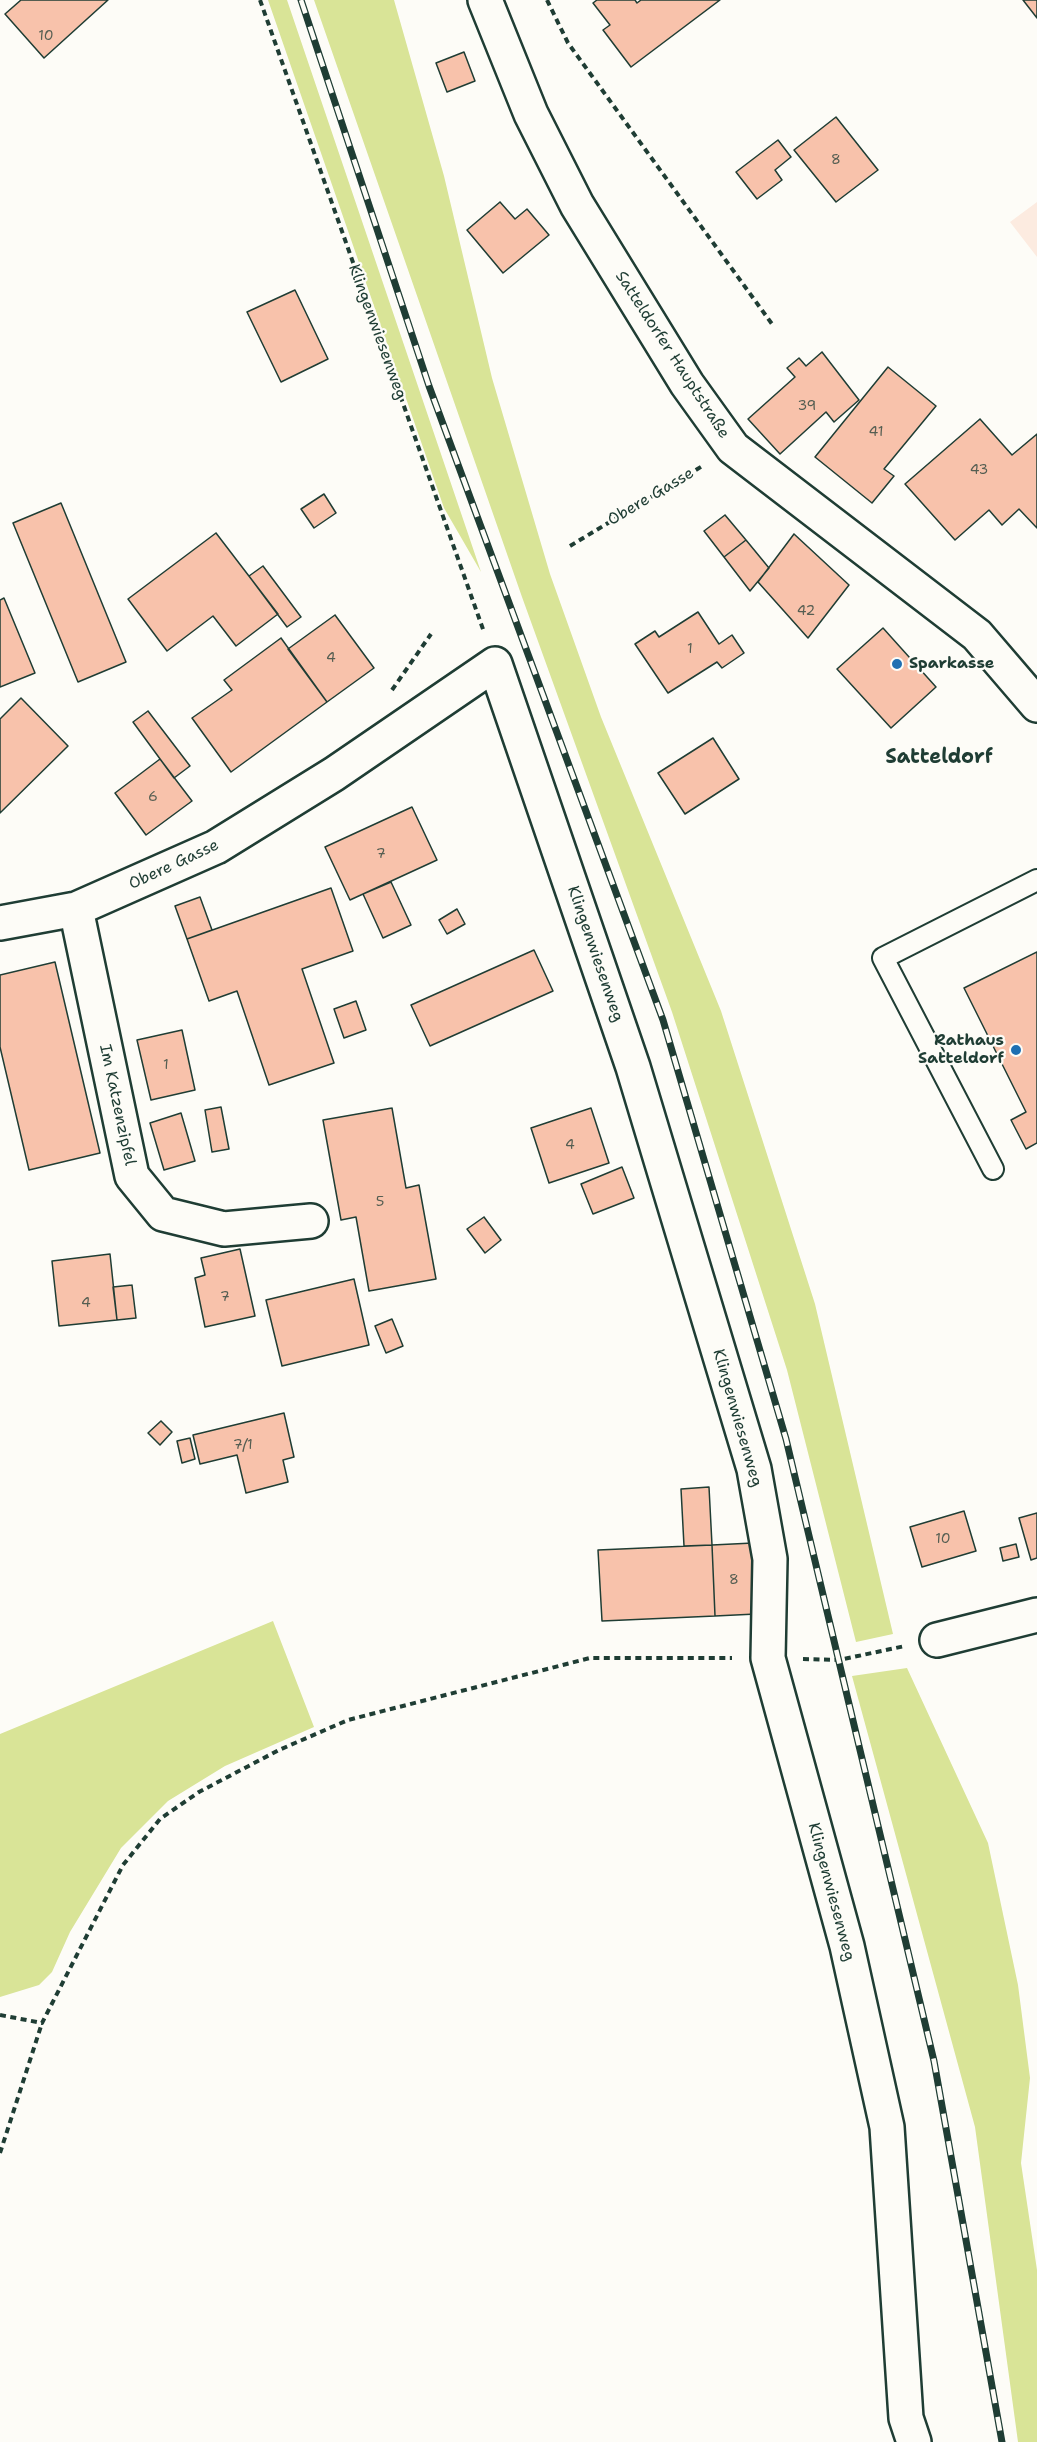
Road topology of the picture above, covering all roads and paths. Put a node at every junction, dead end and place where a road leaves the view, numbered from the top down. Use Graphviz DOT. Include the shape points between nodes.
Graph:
graph roads {
  1 [pos="260,0"];
  2 [pos="485,0"];
  3 [pos="547,0"];
  4 [pos="772,324"];
  5 [pos="733,448"];
  6 [pos="570,546"];
  7 [pos="495,664"];
  8 [pos="1037,705"];
  9 [pos="1037,880"];
  10 [pos="76,909"];
  11 [pos="0,922"];
  12 [pos="993,1169"];
  13 [pos="311,1221"];
  14 [pos="1037,1615"];
  15 [pos="937,1640"];
  16 [pos="768,1658"];
  17 [pos="0,2014"];
  18 [pos="42,2023"];
  19 [pos="0,2153"];
  20 [pos="914,2442"];
  1 -- 7 [label="path, Klingenwiesenweg"];
  2 -- 5 [label="street, Satteldorfer Hauptstraße" via="531,114 577,205 687,384"];
  3 -- 4 [label="path" via="568,43"];
  5 -- 6 [label="path, Obere Gasse"];
  5 -- 8 [label="street, Satteldorfer Hauptstraße" via="977,635"];
  7 -- 10 [label="street, Obere Gasse" via="334,774 216,847"];
  7 -- 16 [label="street, Klingenwiesenweg" via="633,1066 754,1469 770,1559"];
  9 -- 12 [label="lane" via="883,958"];
  10 -- 11 [label="street, Obere Gasse"];
  10 -- 13 [label="street, Im Katzenzipfel" via="132,1176 163,1214 224,1229"];
  14 -- 15 [label="street"];
  15 -- 16 [label="path" via="839,1660"];
  16 -- 18 [label="path" via="590,1658 348,1720 279,1750 199,1792 160,1819 123,1865"];
  16 -- 20 [label="street, Klingenwiesenweg" via="847,1946 887,2127 906,2418"];
  17 -- 18 [label="path"];
  18 -- 19 [label="path"];
}
